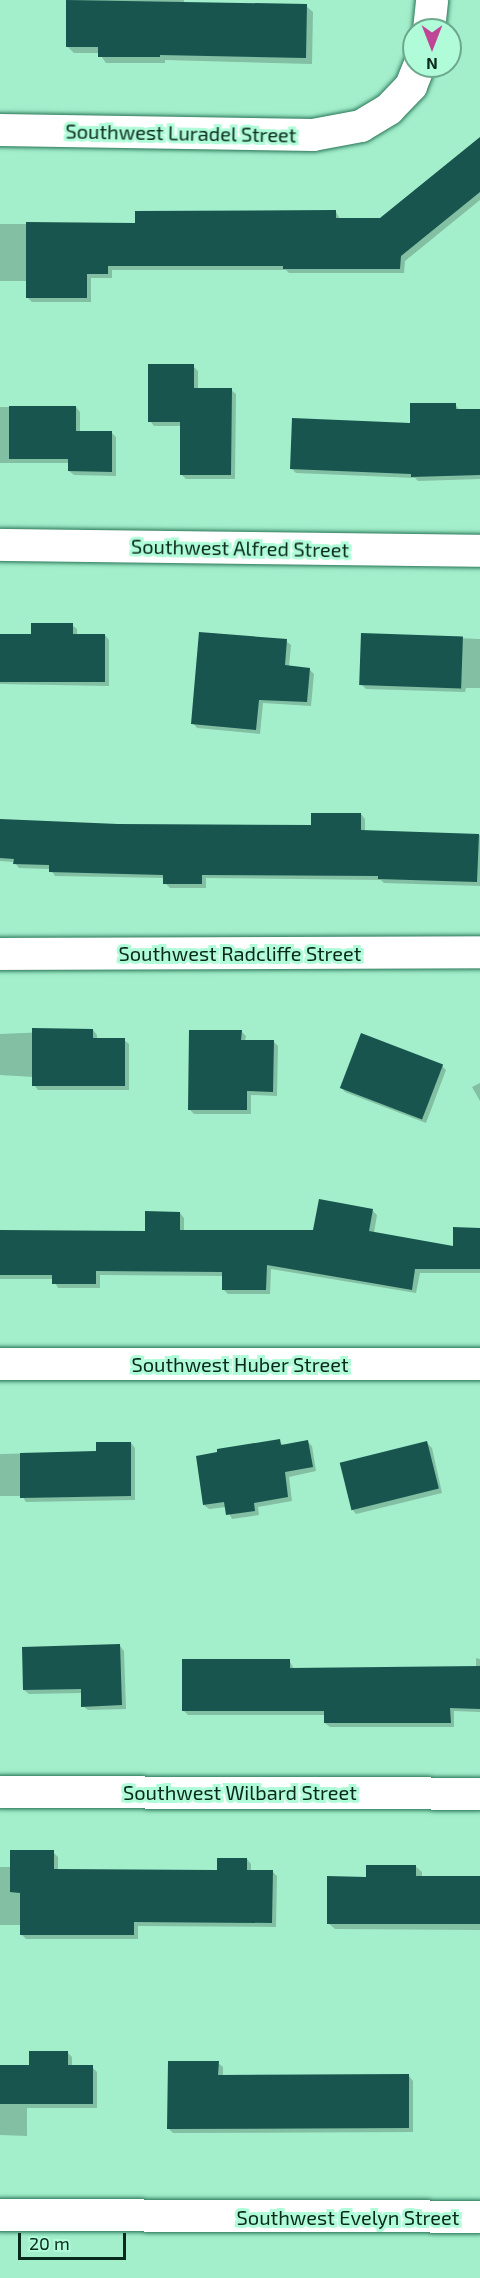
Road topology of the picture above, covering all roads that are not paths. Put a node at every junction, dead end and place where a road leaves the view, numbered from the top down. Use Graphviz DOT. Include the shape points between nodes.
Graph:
graph roads {
  1 [pos="432,0"];
  2 [pos="430,18"];
  3 [pos="414,78"];
  4 [pos="0,130"];
  5 [pos="0,545"];
  6 [pos="480,551"];
  7 [pos="480,952"];
  8 [pos="0,954"];
  9 [pos="0,1364"];
  10 [pos="480,1364"];
  11 [pos="0,1792"];
  12 [pos="480,1794"];
  13 [pos="0,2216"];
  14 [pos="480,2217"];
  1 -- 2 [label="street"];
  3 -- 4 [label="street, Southwest Luradel Street" via="396,101 361,126 313,135"];
  5 -- 6 [label="street, Southwest Alfred Street"];
  7 -- 8 [label="street, Southwest Radcliffe Street"];
  9 -- 10 [label="street, Southwest Huber Street"];
  11 -- 12 [label="street, Southwest Wilbard Street"];
  13 -- 14 [label="street, Southwest Evelyn Street"];
}
